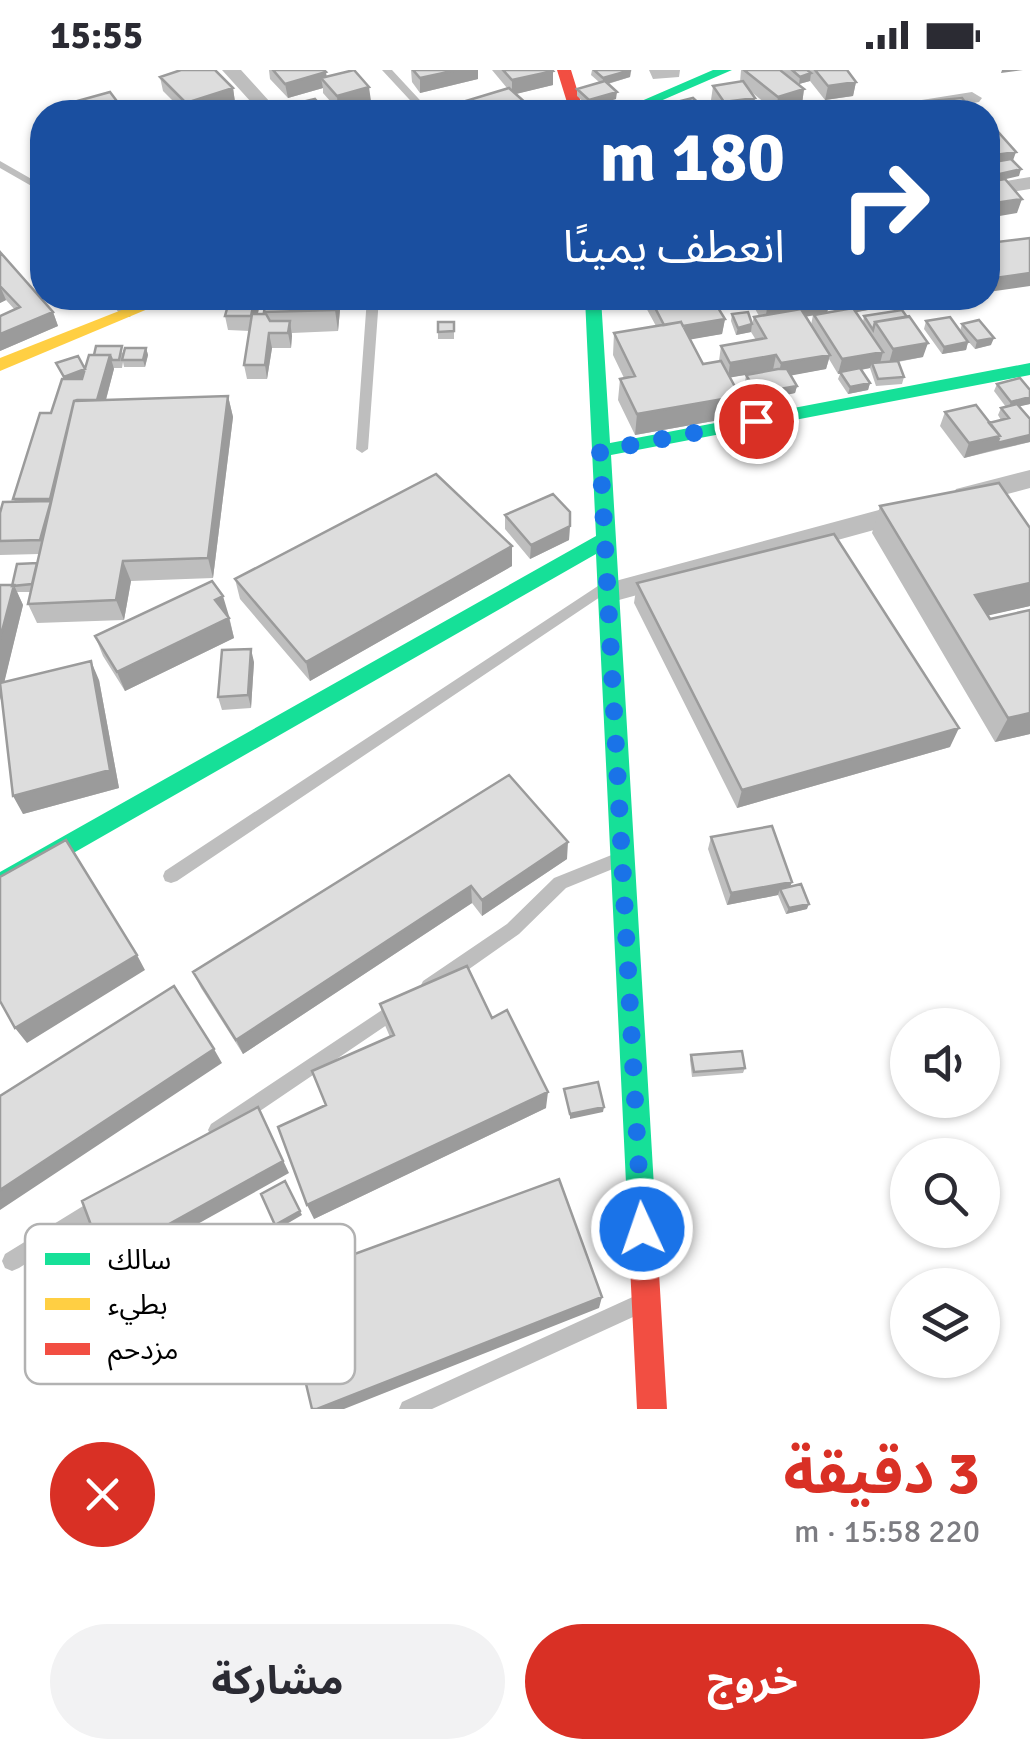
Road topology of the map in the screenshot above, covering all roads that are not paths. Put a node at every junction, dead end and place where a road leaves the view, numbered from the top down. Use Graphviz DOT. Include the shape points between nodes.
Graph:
graph roads {
  1 [pos="231,70"];
  2 [pos="387,70"];
  3 [pos="564,70"];
  4 [pos="725,70"];
  5 [pos="972,98"];
  6 [pos="259,100"];
  7 [pos="415,100"];
  8 [pos="573,100"];
  9 [pos="652,100"];
  10 [pos="959,100"];
  11 [pos="0,164"];
  12 [pos="30,183"];
  13 [pos="1030,183"];
  14 [pos="1000,188"];
  15 [pos="112,310"];
  16 [pos="372,310"];
  17 [pos="593,310"];
  18 [pos="0,365"];
  19 [pos="1030,369"];
  20 [pos="362,449"];
  21 [pos="600,451"];
  22 [pos="1030,479"];
  23 [pos="605,540"];
  24 [pos="608,589"];
  25 [pos="622,858"];
  26 [pos="171,876"];
  27 [pos="0,884"];
  28 [pos="193,1146"];
  29 [pos="110,1198"];
  30 [pos="70,1224"];
  31 [pos="25,1253"];
  32 [pos="12,1261"];
  33 [pos="646,1300"];
  34 [pos="652,1405"];
  35 [pos="409,1409"];
  36 [pos="622,1409"];
  1 -- 6 [label="street"];
  2 -- 7 [label="lane"];
  3 -- 8 [label="street"];
  4 -- 9 [label="street"];
  5 -- 10 [label="street"];
  11 -- 12 [label="lane"];
  13 -- 14 [label="street"];
  15 -- 18 [label="street"];
  16 -- 20 [label="lane"];
  17 -- 21 [label="street"];
  19 -- 21 [label="street"];
  21 -- 23 [label="street"];
  22 -- 24 [label="street"];
  23 -- 24 [label="street"];
  23 -- 27 [label="street"];
  24 -- 25 [label="street"];
  24 -- 26 [label="lane"];
  25 -- 28 [label="lane" via="560,883 513,929"];
  25 -- 33 [label="street"];
  29 -- 30 [label="lane"];
  31 -- 32 [label="lane"];
  33 -- 34 [label="street"];
  33 -- 35 [label="lane"];
  34 -- 36 [label="lane"];
}
